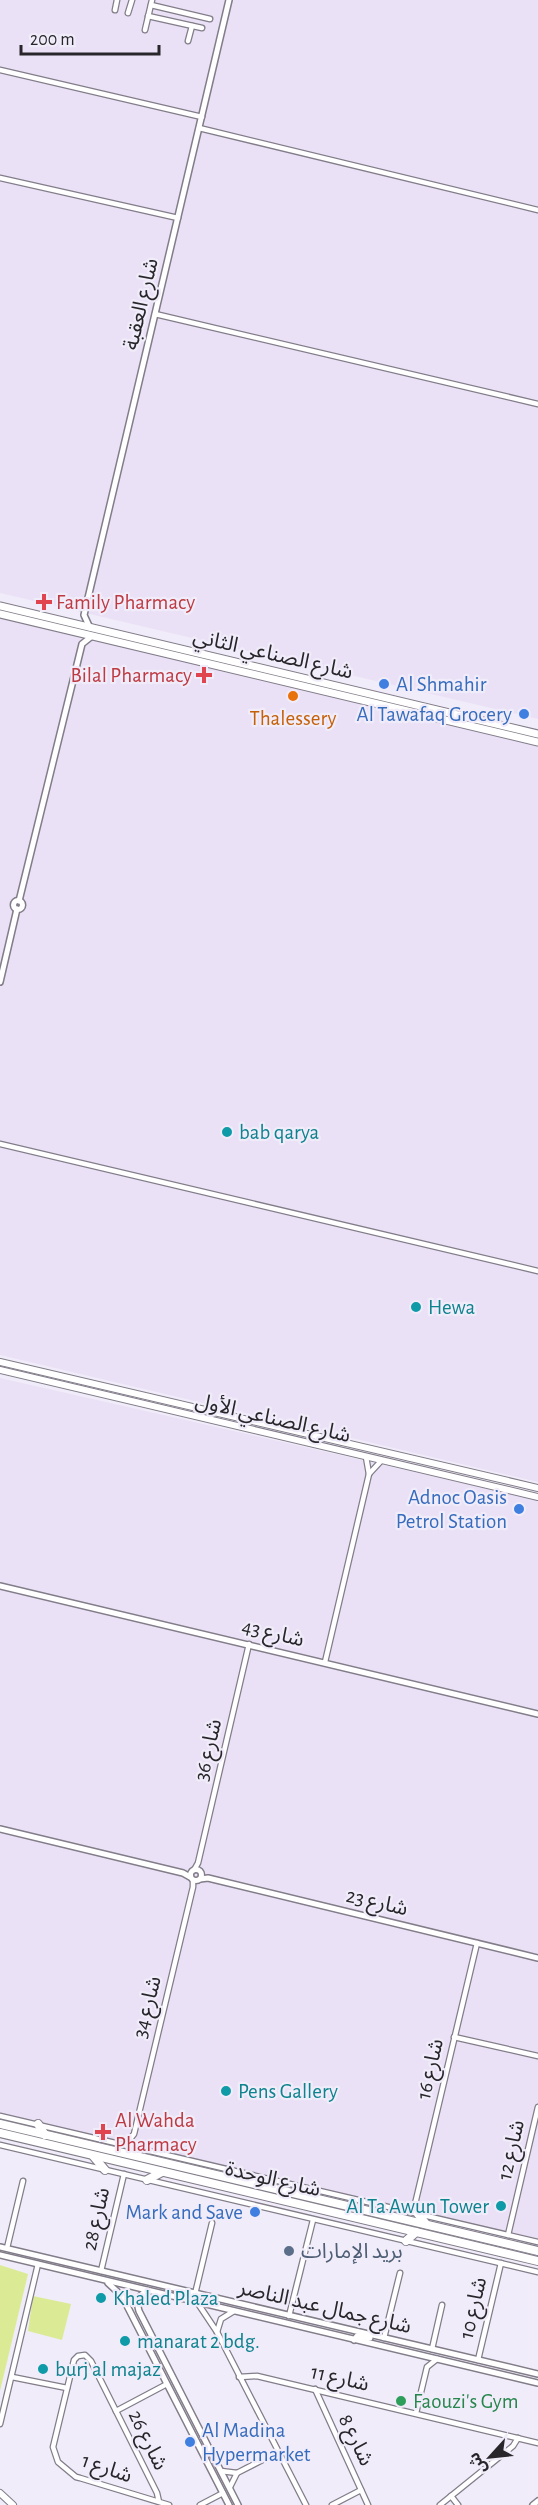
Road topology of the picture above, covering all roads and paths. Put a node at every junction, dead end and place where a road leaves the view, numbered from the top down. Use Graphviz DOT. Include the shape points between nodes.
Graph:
graph roads {
  1 [pos="117,0"];
  2 [pos="132,0"];
  3 [pos="229,0"];
  4 [pos="151,3"];
  5 [pos="115,10"];
  6 [pos="184,13"];
  7 [pos="128,14"];
  8 [pos="148,16"];
  9 [pos="210,19"];
  10 [pos="182,24"];
  11 [pos="192,26"];
  12 [pos="202,28"];
  13 [pos="145,30"];
  14 [pos="188,41"];
  15 [pos="0,70"];
  16 [pos="202,117"];
  17 [pos="199,128"];
  18 [pos="0,178"];
  19 [pos="538,210"];
  20 [pos="178,218"];
  21 [pos="155,314"];
  22 [pos="538,404"];
  23 [pos="0,606"];
  24 [pos="0,614"];
  25 [pos="84,615"];
  26 [pos="73,624"];
  27 [pos="91,632"];
  28 [pos="76,633"];
  29 [pos="82,644"];
  30 [pos="538,736"];
  31 [pos="0,982"];
  32 [pos="0,1144"];
  33 [pos="538,1271"];
  34 [pos="0,1362"];
  35 [pos="0,1370"];
  36 [pos="366,1457"];
  37 [pos="381,1461"];
  38 [pos="369,1474"];
  39 [pos="538,1488"];
  40 [pos="538,1497"];
  41 [pos="0,1586"];
  42 [pos="249,1644"];
  43 [pos="325,1662"];
  44 [pos="538,1714"];
  45 [pos="0,1829"];
  46 [pos="196,1877"];
  47 [pos="477,1943"];
  48 [pos="538,1958"];
  49 [pos="454,2037"];
  50 [pos="538,2056"];
  51 [pos="538,2107"];
  52 [pos="0,2116"];
  53 [pos="0,2124"];
  54 [pos="38,2124"];
  55 [pos="0,2133"];
  56 [pos="45,2134"];
  57 [pos="134,2134"];
  58 [pos="531,2140"];
  59 [pos="538,2142"];
  60 [pos="0,2145"];
  61 [pos="125,2145"];
  62 [pos="138,2148"];
  63 [pos="92,2155"];
  64 [pos="143,2157"];
  65 [pos="231,2169"];
  66 [pos="105,2170"];
  67 [pos="162,2172"];
  68 [pos="124,2174"];
  69 [pos="219,2175"];
  70 [pos="147,2180"];
  71 [pos="22,2181"];
  72 [pos="414,2213"];
  73 [pos="313,2220"];
  74 [pos="212,2223"];
  75 [pos="426,2224"];
  76 [pos="416,2232"];
  77 [pos="508,2235"];
  78 [pos="406,2241"];
  79 [pos="537,2246"];
  80 [pos="2,2249"];
  81 [pos="0,2255"];
  82 [pos="538,2261"];
  83 [pos="501,2263"];
  84 [pos="38,2264"];
  85 [pos="101,2271"];
  86 [pos="538,2272"];
  87 [pos="400,2273"];
  88 [pos="105,2280"];
  89 [pos="149,2291"];
  90 [pos="195,2294"];
  91 [pos="197,2302"];
  92 [pos="442,2305"];
  93 [pos="234,2311"];
  94 [pos="289,2316"];
  95 [pos="324,2324"];
  96 [pos="298,2325"];
  97 [pos="217,2332"];
  98 [pos="374,2336"];
  99 [pos="384,2338"];
  100 [pos="354,2340"];
  101 [pos="149,2349"];
  102 [pos="432,2349"];
  103 [pos="421,2355"];
  104 [pos="436,2359"];
  105 [pos="478,2360"];
  106 [pos="428,2367"];
  107 [pos="170,2371"];
  108 [pos="538,2374"];
  109 [pos="12,2377"];
  110 [pos="240,2377"];
  111 [pos="538,2383"];
  112 [pos="167,2384"];
  113 [pos="67,2388"];
  114 [pos="315,2389"];
  115 [pos="116,2411"];
  116 [pos="416,2413"];
  117 [pos="0,2424"];
  118 [pos="518,2438"];
  119 [pos="538,2443"];
  120 [pos="278,2452"];
  121 [pos="221,2471"];
  122 [pos="237,2473"];
  123 [pos="230,2487"];
  124 [pos="361,2490"];
  125 [pos="0,2493"];
  126 [pos="223,2493"];
  127 [pos="451,2496"];
  128 [pos="538,2501"];
  129 [pos="159,2502"];
  130 [pos="13,2505"];
  131 [pos="169,2505"];
  132 [pos="200,2505"];
  133 [pos="229,2505"];
  134 [pos="238,2505"];
  135 [pos="306,2505"];
  136 [pos="332,2505"];
  137 [pos="369,2505"];
  138 [pos="440,2505"];
  139 [pos="458,2505"];
  140 [pos="534,2505"];
  1 -- 5 [label="street"];
  2 -- 7 [label="street"];
  3 -- 16 [label="street, شارع العقبة"];
  4 -- 6 [label="street"];
  4 -- 8 [label="street"];
  6 -- 9 [label="street"];
  6 -- 10 [label="street"];
  8 -- 10 [label="street"];
  8 -- 13 [label="street"];
  10 -- 11 [label="street"];
  11 -- 12 [label="street"];
  11 -- 14 [label="street"];
  15 -- 16 [label="street"];
  16 -- 17 [label="street, شارع العقبة"];
  17 -- 19 [label="street"];
  17 -- 20 [label="street, شارع العقبة"];
  18 -- 20 [label="street"];
  20 -- 21 [label="street, شارع العقبة"];
  21 -- 22 [label="street"];
  21 -- 25 [label="street, شارع العقبة"];
  23 -- 26 [label="main road, شارع الصناعي الثاني"];
  24 -- 28 [label="main road, شارع الصناعي الثاني"];
  25 -- 26 [label="street"];
  25 -- 27 [label="street"];
  26 -- 27 [label="main road, شارع الصناعي الثاني"];
  27 -- 28 [label="main road, شارع الصناعي الثاني"];
  27 -- 29 [label="street"];
  27 -- 30 [label="main road, شارع الصناعي الثاني"];
  28 -- 29 [label="street"];
  29 -- 31 [label="street" via="19,901 14,904 17,909"];
  32 -- 33 [label="street"];
  34 -- 39 [label="main road, شارع الصناعي الأول"];
  35 -- 36 [label="main road, شارع الصناعي الأول"];
  36 -- 37 [label="main road, شارع الصناعي الأول"];
  36 -- 38 [label="street"];
  37 -- 38 [label="street"];
  37 -- 40 [label="main road, شارع الصناعي الأول"];
  38 -- 43 [label="street"];
  41 -- 42 [label="street, شارع 43"];
  42 -- 43 [label="street, شارع 43"];
  42 -- 46 [label="street, شارع 36"];
  43 -- 44 [label="street, شارع 43"];
  45 -- 46 [label="street"];
  46 -- 47 [label="street, شارع 23"];
  46 -- 57 [label="street, شارع 34"];
  47 -- 48 [label="street, شارع 23"];
  47 -- 49 [label="street, شارع 16"];
  49 -- 50 [label="street"];
  49 -- 72 [label="street, شارع 16"];
  51 -- 58 [label="street, شارع 12"];
  52 -- 54 [label="street"];
  53 -- 56 [label="highway, شارع الوحدة"];
  54 -- 56 [label="highway"];
  54 -- 61 [label="street"];
  55 -- 63 [label="highway, شارع الوحدة"];
  56 -- 64 [label="highway, شارع الوحدة"];
  57 -- 61 [label="street, شارع 34"];
  57 -- 62 [label="street, شارع 34"];
  58 -- 59 [label="street"];
  58 -- 77 [label="street, شارع 12"];
  60 -- 66 [label="street"];
  61 -- 62 [label="street"];
  62 -- 64 [label="highway"];
  62 -- 65 [label="street"];
  63 -- 66 [label="highway"];
  63 -- 67 [label="highway, شارع الوحدة"];
  64 -- 69 [label="highway, شارع الوحدة"];
  65 -- 69 [label="highway"];
  65 -- 72 [label="street"];
  66 -- 68 [label="street"];
  67 -- 70 [label="highway"];
  67 -- 76 [label="highway, شارع الوحدة"];
  68 -- 70 [label="street"];
  68 -- 85 [label="street, شارع 28"];
  69 -- 75 [label="highway, شارع الوحدة"];
  70 -- 73 [label="street"];
  71 -- 80 [label="street"];
  72 -- 75 [label="highway"];
  72 -- 77 [label="street"];
  73 -- 78 [label="street"];
  73 -- 94 [label="street"];
  74 -- 90 [label="street"];
  75 -- 79 [label="highway, شارع الوحدة"];
  76 -- 78 [label="highway"];
  76 -- 82 [label="highway, شارع الوحدة"];
  77 -- 79 [label="street"];
  78 -- 83 [label="street"];
  80 -- 85 [label="street, شارع جمال عبد الناصر"];
  81 -- 84 [label="street, شارع جمال عبد الناصر"];
  83 -- 86 [label="street"];
  83 -- 105 [label="street, شارع 10"];
  84 -- 88 [label="street, شارع جمال عبد الناصر"];
  84 -- 109 [label="street"];
  85 -- 90 [label="street, شارع جمال عبد الناصر"];
  87 -- 99 [label="street"];
  88 -- 89 [label="street, شارع جمال عبد الناصر"];
  88 -- 101 [label="street" via="122,2296"];
  89 -- 91 [label="street, شارع جمال عبد الناصر"];
  89 -- 107 [label="street" via="140,2296 138,2308"];
  90 -- 94 [label="street, شارع جمال عبد الناصر"];
  91 -- 93 [label="street, شارع جمال عبد الناصر"];
  91 -- 97 [label="street"];
  92 -- 102 [label="street"];
  93 -- 96 [label="street, شارع جمال عبد الناصر"];
  93 -- 97 [label="street" via="220,2319"];
  94 -- 95 [label="street, شارع جمال عبد الناصر"];
  95 -- 96 [label="street" via="323,2329"];
  95 -- 98 [label="street, شارع جمال عبد الناصر"];
  96 -- 100 [label="street, شارع جمال عبد الناصر"];
  97 -- 110 [label="street"];
  98 -- 99 [label="street, شارع جمال عبد الناصر"];
  98 -- 100 [label="street" via="357,2336"];
  99 -- 102 [label="street, شارع جمال عبد الناصر"];
  100 -- 103 [label="street, شارع جمال عبد الناصر"];
  101 -- 107 [label="street" via="155,2349"];
  101 -- 112 [label="street"];
  102 -- 105 [label="street, شارع جمال عبد الناصر"];
  103 -- 104 [label="street, شارع جمال عبد الناصر"];
  103 -- 106 [label="street"];
  104 -- 106 [label="street"];
  104 -- 111 [label="street, شارع جمال عبد الناصر"];
  105 -- 108 [label="street, شارع جمال عبد الناصر"];
  106 -- 116 [label="street"];
  107 -- 121 [label="street"];
  109 -- 113 [label="street"];
  109 -- 117 [label="street"];
  110 -- 114 [label="street, شارع 11" via="257,2376"];
  110 -- 120 [label="street"];
  112 -- 115 [label="street"];
  112 -- 126 [label="street"];
  113 -- 115 [label="street, شارع 26" via="76,2358 85,2355"];
  113 -- 129 [label="street, شارع 1" via="54,2443 56,2459 73,2475"];
  114 -- 116 [label="street, شارع 11"];
  114 -- 124 [label="street, شارع 8"];
  115 -- 129 [label="street, شارع 26"];
  116 -- 118 [label="street, شارع 11"];
  118 -- 119 [label="street, شارع 11"];
  118 -- 127 [label="street"];
  120 -- 122 [label="street"];
  120 -- 135 [label="street"];
  121 -- 122 [label="street"];
  121 -- 123 [label="street"];
  122 -- 123 [label="street"];
  123 -- 134 [label="street"];
  124 -- 136 [label="street"];
  124 -- 137 [label="street, شارع 8"];
  125 -- 130 [label="main road"];
  126 -- 132 [label="street"];
  126 -- 133 [label="street"];
  127 -- 138 [label="street"];
  127 -- 139 [label="street"];
  128 -- 140 [label="street"];
  129 -- 131 [label="street, شارع 1"];
}
